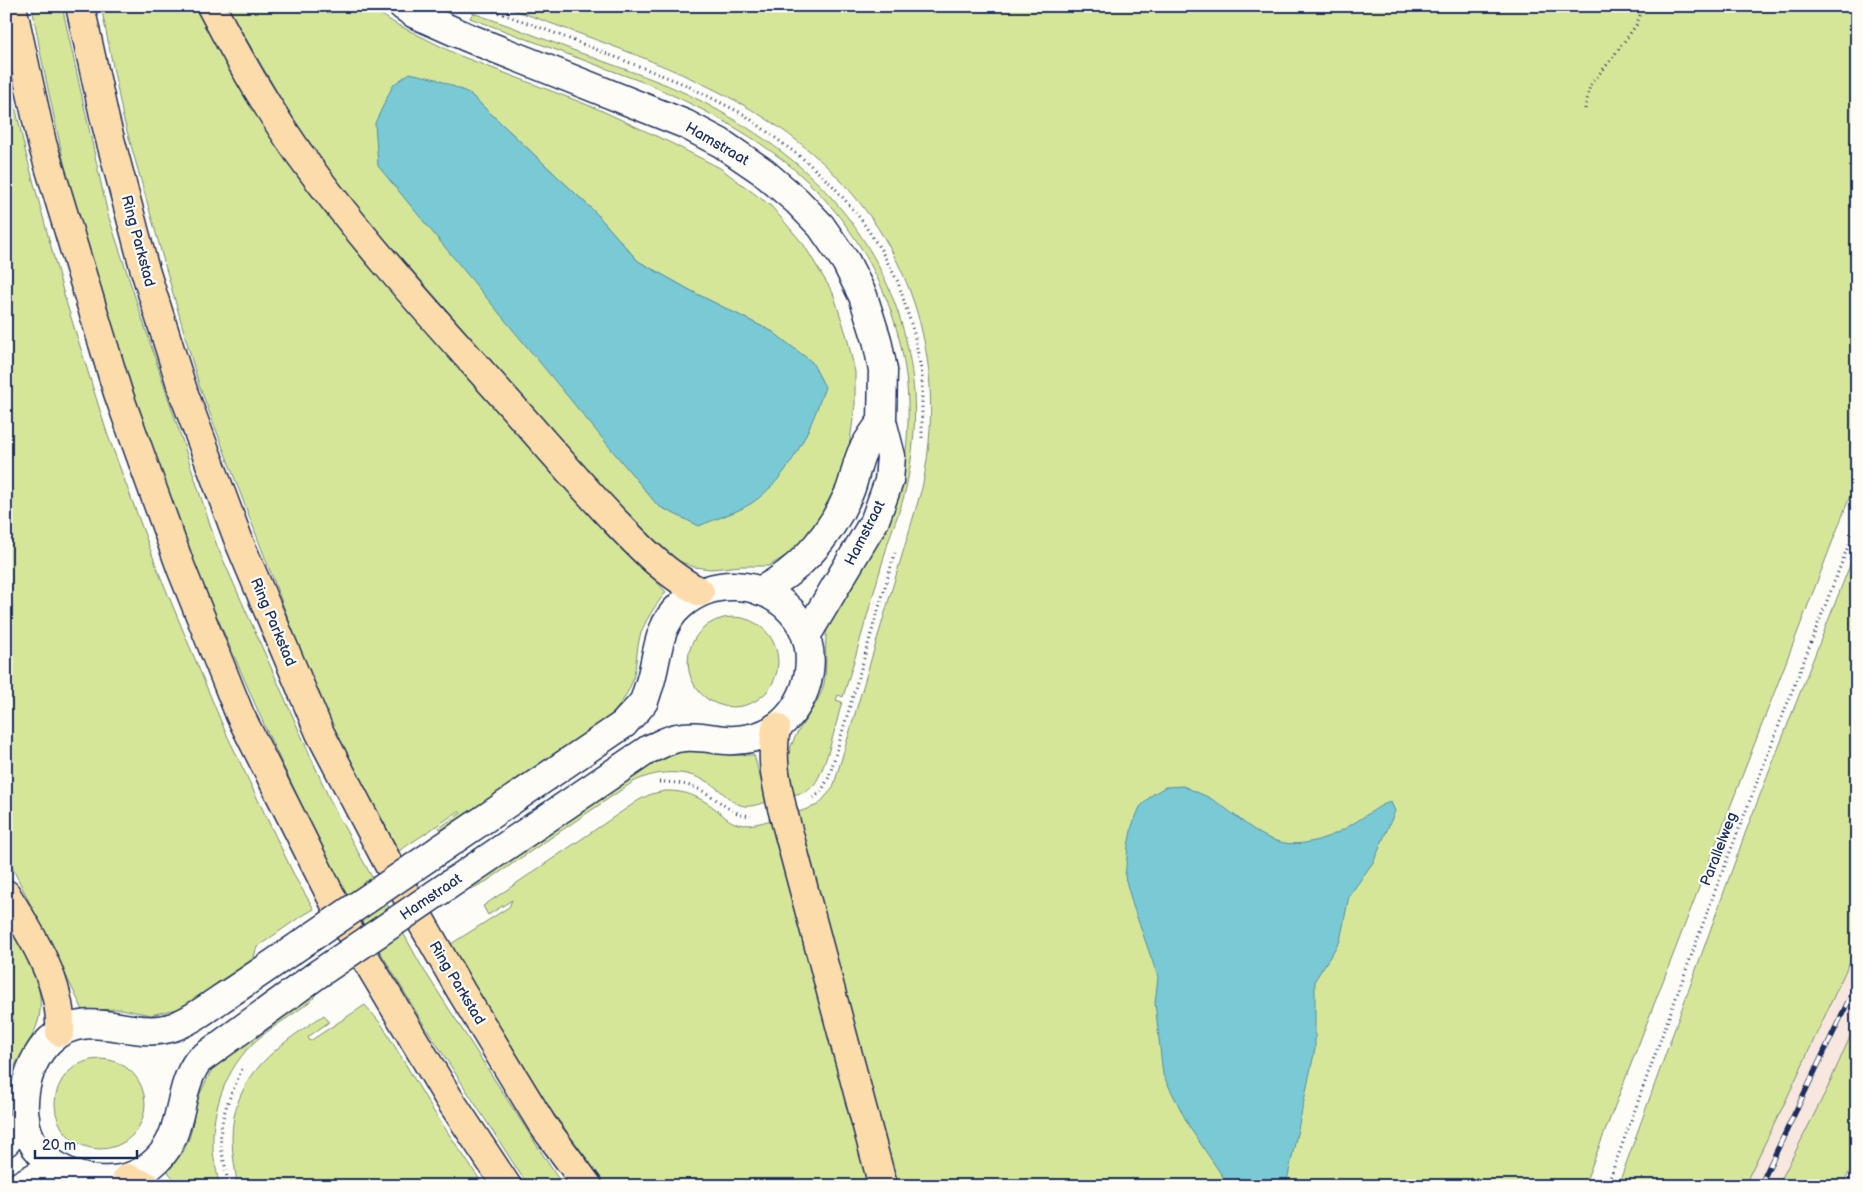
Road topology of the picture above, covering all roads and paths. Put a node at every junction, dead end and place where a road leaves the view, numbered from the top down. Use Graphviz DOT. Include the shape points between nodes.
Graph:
graph roads {
  1 [pos="12,6"];
  2 [pos="80,6"];
  3 [pos="212,6"];
  4 [pos="403,6"];
  5 [pos="1643,6"];
  6 [pos="1585,109"];
  7 [pos="882,421"];
  8 [pos="1857,523"];
  9 [pos="760,591"];
  10 [pos="700,592"];
  11 [pos="806,636"];
  12 [pos="776,727"];
  13 [pos="6,894"];
  14 [pos="60,1032"];
  15 [pos="244,1067"];
  16 [pos="25,1118"];
  17 [pos="6,1142"];
  18 [pos="60,1169"];
  19 [pos="1857,1175"];
  20 [pos="137,1182"];
  21 [pos="18,1186"];
  22 [pos="227,1186"];
  23 [pos="507,1186"];
  24 [pos="588,1186"];
  25 [pos="883,1186"];
  26 [pos="1606,1186"];
  27 [pos="1850,1186"];
  1 -- 23 [label="highway" via="42,143 118,393 181,568 240,716 346,924 448,1097"];
  2 -- 24 [label="highway, Ring Parkstad" via="142,258 184,394 240,544 312,715 389,865 461,991 542,1124"];
  3 -- 10 [label="highway" via="242,63 297,151 382,258 638,546 681,582"];
  4 -- 7 [label="main road, Hamstraat" via="469,38 684,124 721,143 762,171 821,226 846,262 863,296 883,370"];
  5 -- 6 [label="path" via="1637,24 1590,85"];
  7 -- 9 [label="main road" via="862,451 849,492 826,534 807,558"];
  7 -- 11 [label="main road, Hamstraat" via="892,456 883,500 875,520"];
  8 -- 26 [label="path, Parallelweg" via="1715,891"];
  9 -- 10 [label="main road, Hamstraat" via="725,585"];
  9 -- 11 [label="main road, Hamstraat" via="773,596 793,613"];
  10 -- 14 [label="main road, Hamstraat, bridge" via="679,606 664,626 644,700 624,724 194,1017 173,1027 153,1030 90,1024"];
  11 -- 12 [label="main road, Hamstraat" via="810,661 807,686 795,709"];
  12 -- 20 [label="main road, Hamstraat, bridge" via="752,738 677,738 649,749 318,974 198,1061 186,1083 175,1132 165,1152"];
  12 -- 25 [label="highway" via="773,768 782,808"];
  13 -- 14 [label="highway" via="56,991"];
  14 -- 16 [label="main road, Hamstraat" via="40,1051 27,1080"];
  15 -- 22 [label="path" via="224,1109 221,1126"];
  16 -- 17 [label="main road"];
  16 -- 18 [label="main road, Hamstraat" via="38,1151"];
  18 -- 20 [label="main road, Hamstraat" via="88,1179"];
  18 -- 21 [label="main road" via="44,1172"];
  19 -- 27 [label="path"];
}
